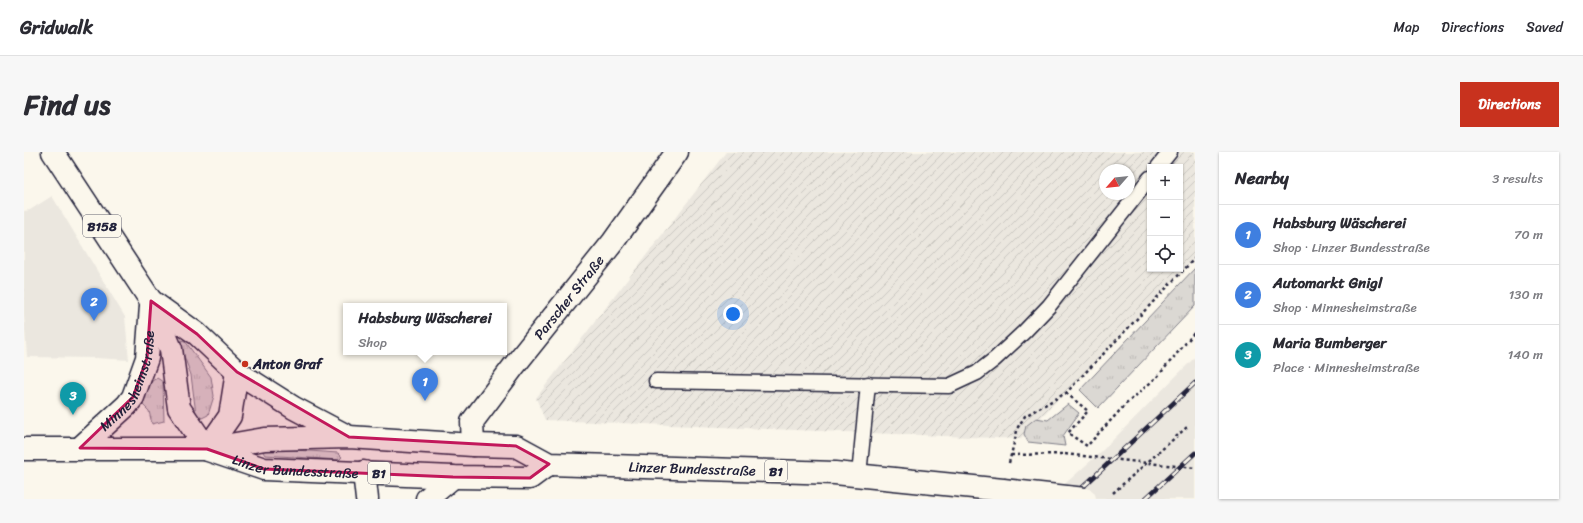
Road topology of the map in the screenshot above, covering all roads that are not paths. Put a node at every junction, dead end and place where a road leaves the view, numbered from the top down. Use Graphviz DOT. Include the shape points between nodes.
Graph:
graph roads {
  1 [pos="53,152"];
  2 [pos="677,152"];
  3 [pos="1170,152"];
  4 [pos="1160,164"];
  5 [pos="1147,182"];
  6 [pos="151,301"];
  7 [pos="237,372"];
  8 [pos="656,381"];
  9 [pos="868,384"];
  10 [pos="349,437"];
  11 [pos="473,445"];
  12 [pos="80,448"];
  13 [pos="24,449"];
  14 [pos="207,449"];
  15 [pos="549,464"];
  16 [pos="364,472"];
  17 [pos="859,475"];
  18 [pos="453,477"];
  19 [pos="367,499"];
  20 [pos="427,499"];
  21 [pos="1085,499"];
  1 -- 6 [label="main road, Minnesheimstraße / B158"];
  2 -- 11 [label="main road, Parscher Straße" via="613,242 472,422"];
  3 -- 4 [label="lane"];
  5 -- 9 [label="lane" via="1048,306 1001,354 977,373 949,386"];
  6 -- 7 [label="main road, Minnesheimstraße / B158" via="197,334"];
  6 -- 12 [label="main road, Minnesheimstraße" via="148,358 133,397"];
  6 -- 14 [label="main road, Minnesheimstraße / B158" via="171,349 179,408"];
  7 -- 10 [label="main road, Minnesheimstraße / B158" via="294,408"];
  7 -- 14 [label="main road" via="230,416"];
  8 -- 9 [label="lane"];
  9 -- 17 [label="lane"];
  10 -- 11 [label="main road, Linzer Bundesstraße / B1"];
  10 -- 14 [label="main road, Linzer Bundesstraße / B1" via="265,439"];
  11 -- 15 [label="main road, Linzer Bundesstraße / B1" via="516,446"];
  12 -- 13 [label="main road, Linzer Bundesstraße / B1"];
  12 -- 14 [label="main road, Linzer Bundesstraße / B1"];
  14 -- 16 [label="main road, Linzer Bundesstraße / B1" via="264,469"];
  15 -- 17 [label="main road, Linzer Bundesstraße / B1"];
  15 -- 18 [label="main road, Linzer Bundesstraße / B1" via="530,478"];
  16 -- 18 [label="main road, Linzer Bundesstraße / B1"];
  16 -- 19 [label="main road"];
  17 -- 21 [label="main road, Linzer Bundesstraße / B1, bridge"];
  18 -- 20 [label="main road"];
}
